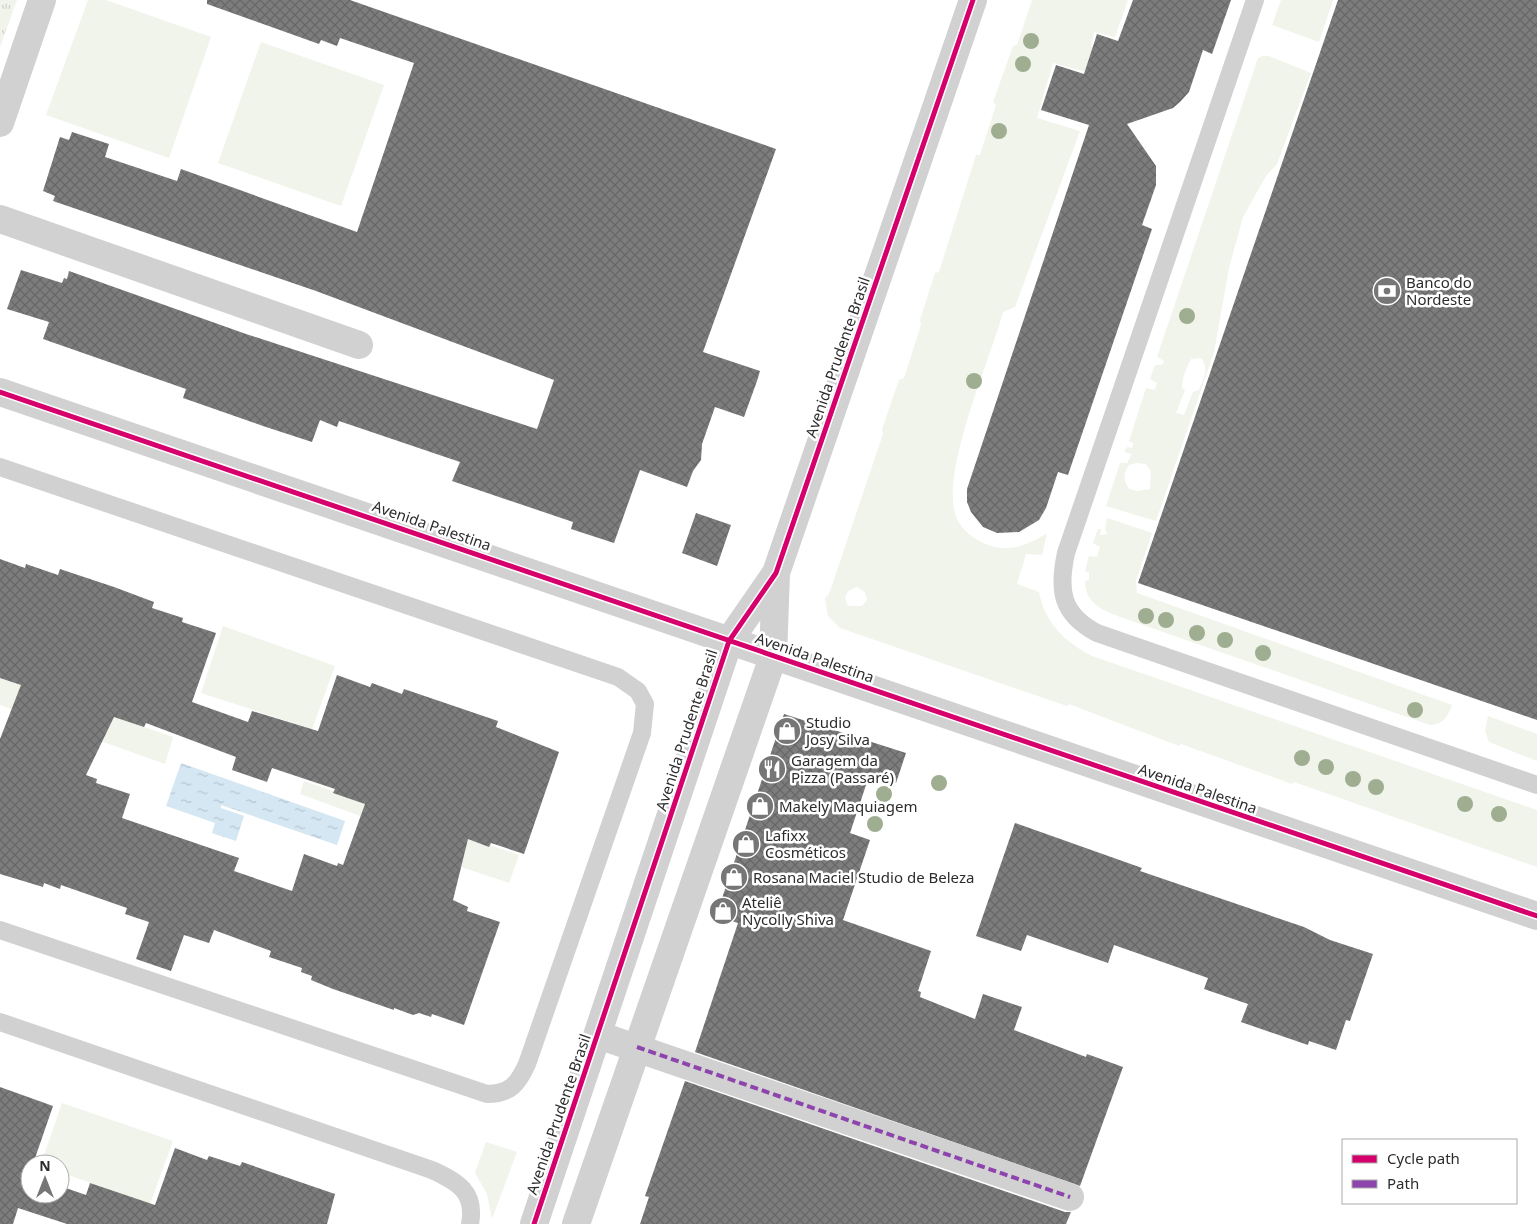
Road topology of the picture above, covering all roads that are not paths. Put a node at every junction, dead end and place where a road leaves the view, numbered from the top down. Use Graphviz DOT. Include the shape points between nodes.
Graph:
graph roads {
  1 [pos="42,0"];
  2 [pos="973,0"];
  3 [pos="1255,0"];
  4 [pos="0,123"];
  5 [pos="0,219"];
  6 [pos="358,345"];
  7 [pos="0,392"];
  8 [pos="0,467"];
  9 [pos="776,573"];
  10 [pos="729,640"];
  11 [pos="773,657"];
  12 [pos="1537,784"];
  13 [pos="1537,916"];
  14 [pos="0,930"];
  15 [pos="0,1022"];
  16 [pos="598,1035"];
  17 [pos="637,1047"];
  18 [pos="1070,1197"];
  19 [pos="470,1224"];
  20 [pos="534,1224"];
  21 [pos="576,1224"];
  1 -- 4 [label="street"];
  2 -- 9 [label="street, Avenida Prudente Brasil"];
  3 -- 12 [label="lane" via="1066,553 1060,577 1066,605 1078,621 1097,633"];
  5 -- 6 [label="street"];
  7 -- 10 [label="street, Avenida Palestina"];
  8 -- 14 [label="lane" via="618,677 638,690 645,704 642,733 527,1064 520,1079 509,1090 487,1094"];
  9 -- 10 [label="street, Avenida Prudente Brasil"];
  9 -- 11 [label="street, Avenida Prudente Brasil"];
  10 -- 11 [label="street, Avenida Palestina"];
  10 -- 16 [label="street, Avenida Prudente Brasil"];
  11 -- 13 [label="street, Avenida Palestina"];
  11 -- 17 [label="street, Avenida Prudente Brasil"];
  15 -- 19 [label="lane" via="432,1170 459,1185 470,1197"];
  16 -- 17 [label="street"];
  16 -- 20 [label="street, Avenida Prudente Brasil"];
  17 -- 18 [label="street"];
  17 -- 21 [label="street, Avenida Prudente Brasil"];
}
